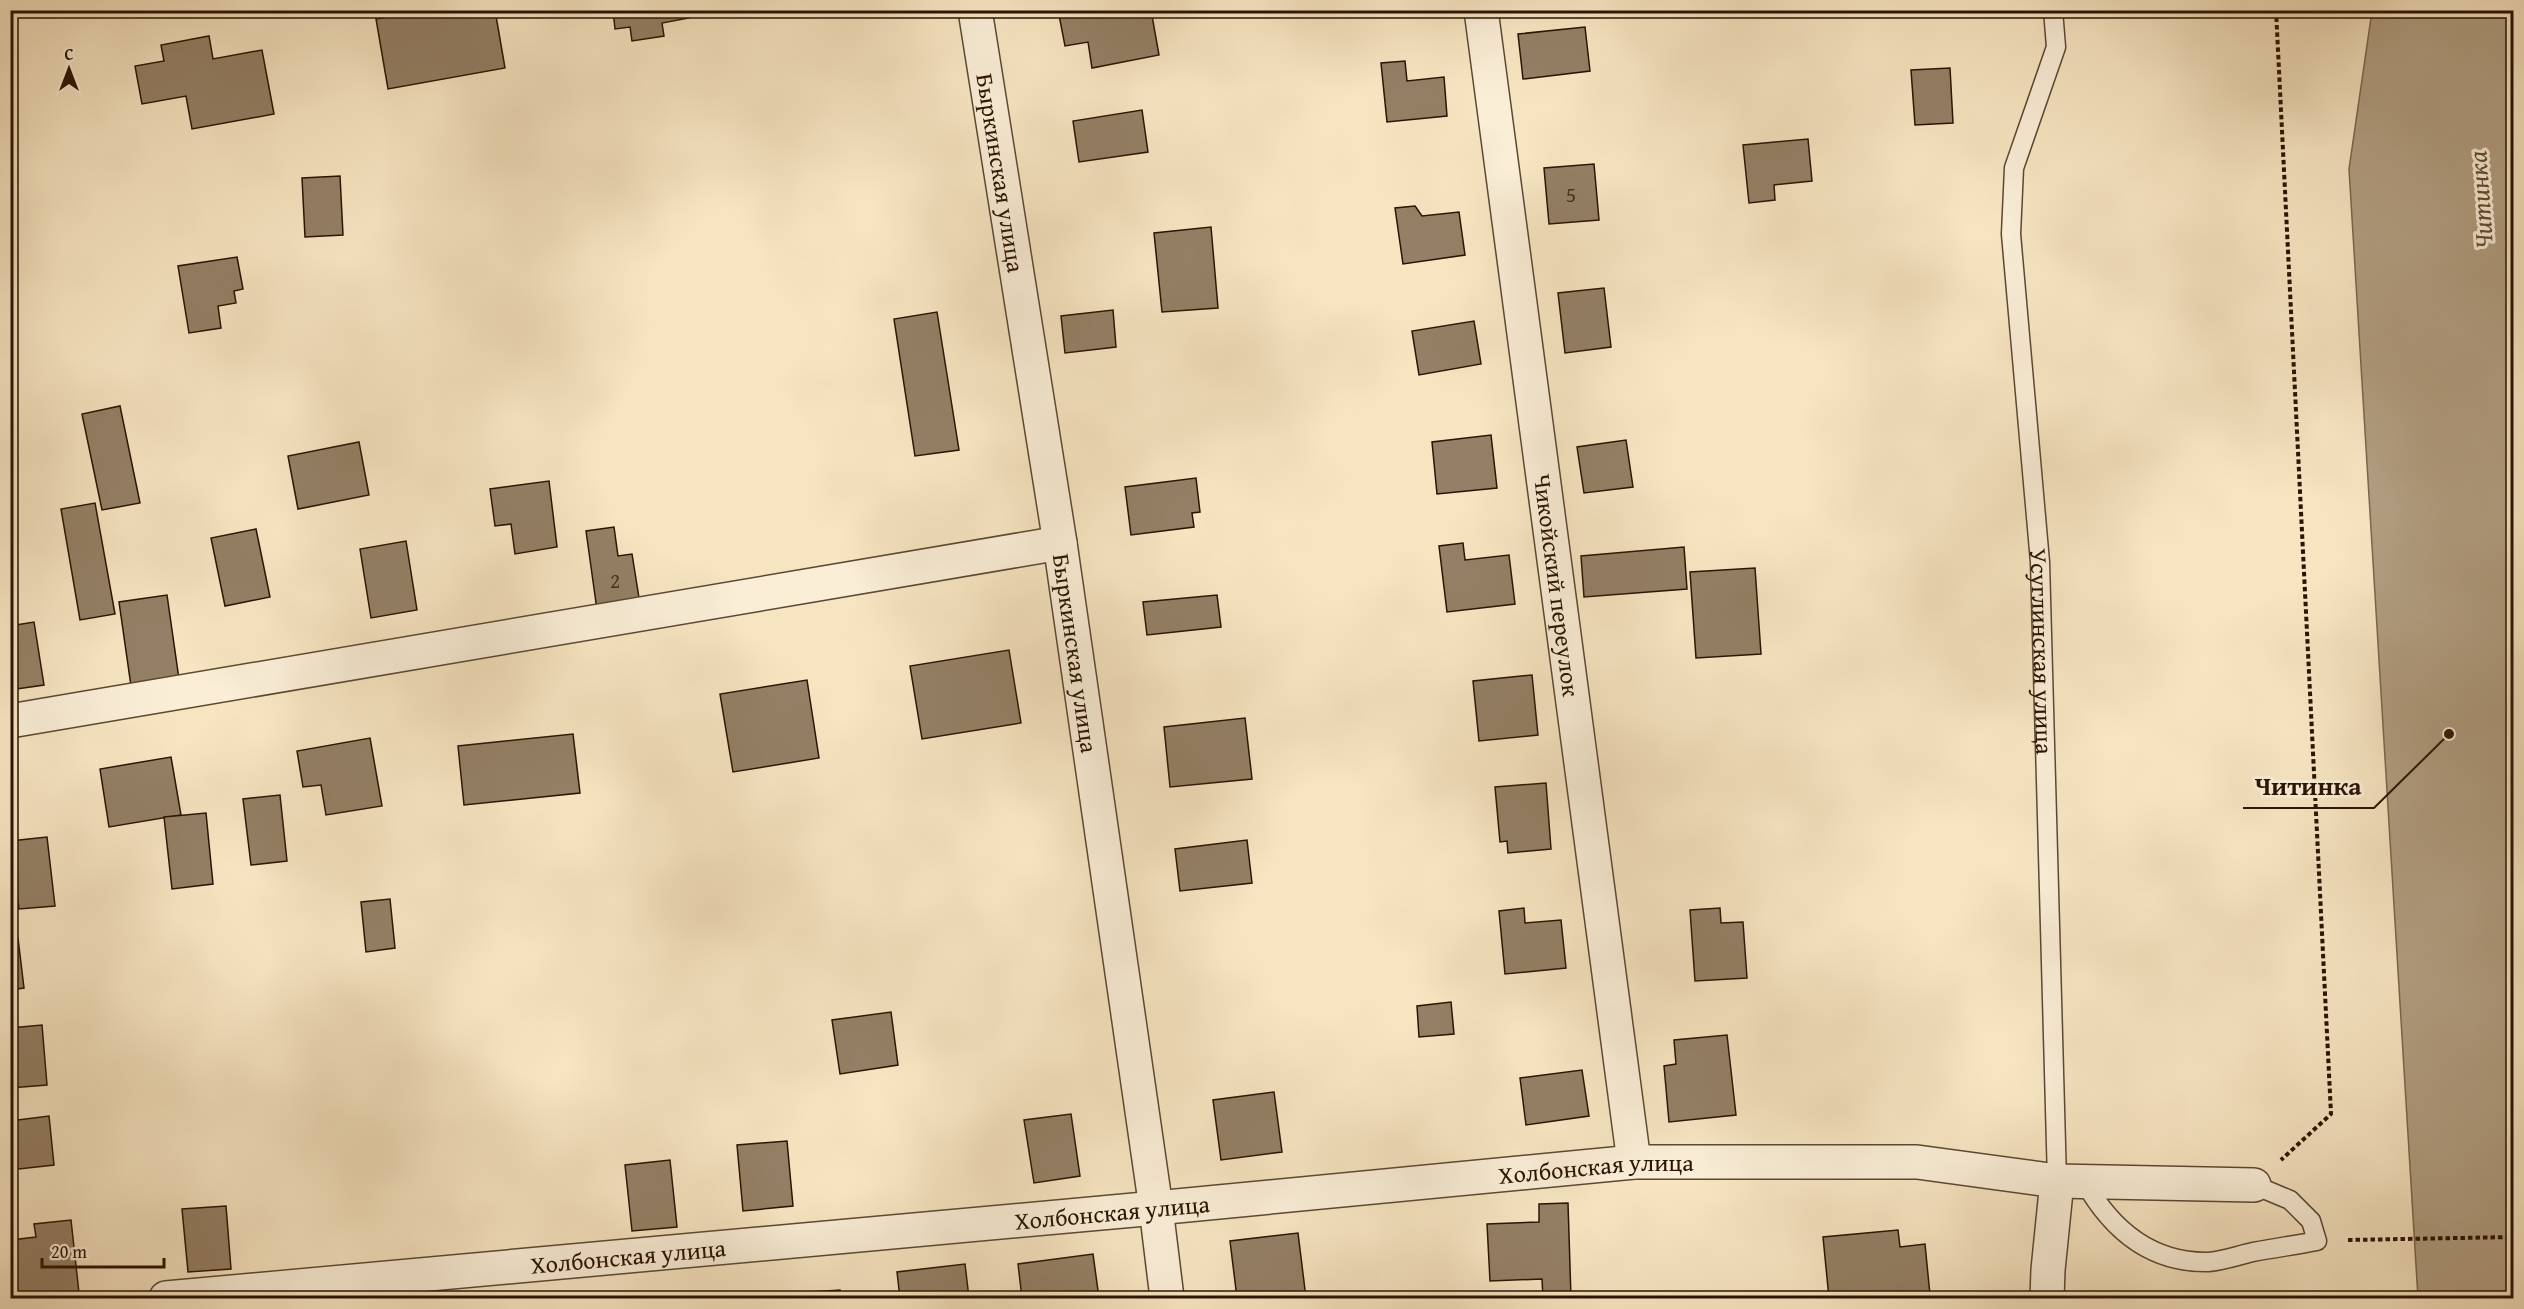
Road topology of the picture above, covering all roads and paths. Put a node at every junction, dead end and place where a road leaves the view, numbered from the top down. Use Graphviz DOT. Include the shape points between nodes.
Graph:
graph roads {
  1 [pos="975,10"];
  2 [pos="1481,10"];
  3 [pos="2053,10"];
  4 [pos="2276,10"];
  5 [pos="1060,543"];
  6 [pos="10,721"];
  7 [pos="1634,1162"];
  8 [pos="2071,1181"];
  9 [pos="2254,1185"];
  10 [pos="1156,1208"];
  11 [pos="2514,1237"];
  12 [pos="2317,1241"];
  13 [pos="166,1299"];
  14 [pos="1167,1299"];
  15 [pos="2047,1299"];
  1 -- 5 [label="street, Быркинская улица"];
  2 -- 7 [label="street, Чикойский переулок"];
  3 -- 8 [label="lane, Усуглинская улица" via="2056,47 2014,168 2011,234 2040,562"];
  4 -- 9 [label="path" via="2331,1114"];
  5 -- 6 [label="street"];
  5 -- 10 [label="street, Быркинская улица"];
  7 -- 8 [label="street, Холбонская улица" via="1917,1162"];
  7 -- 10 [label="street, Холбонская улица"];
  8 -- 9 [label="street, Холбонская улица"];
  8 -- 12 [label="lane" via="2138,1244 2176,1260 2210,1262"];
  8 -- 15 [label="street, Усуглинская улица" via="2048,1270"];
  9 -- 12 [label="lane" via="2290,1200 2311,1221"];
  10 -- 13 [label="street, Холбонская улица"];
  10 -- 14 [label="street, Быркинская улица"];
  11 -- 12 [label="path"];
}
